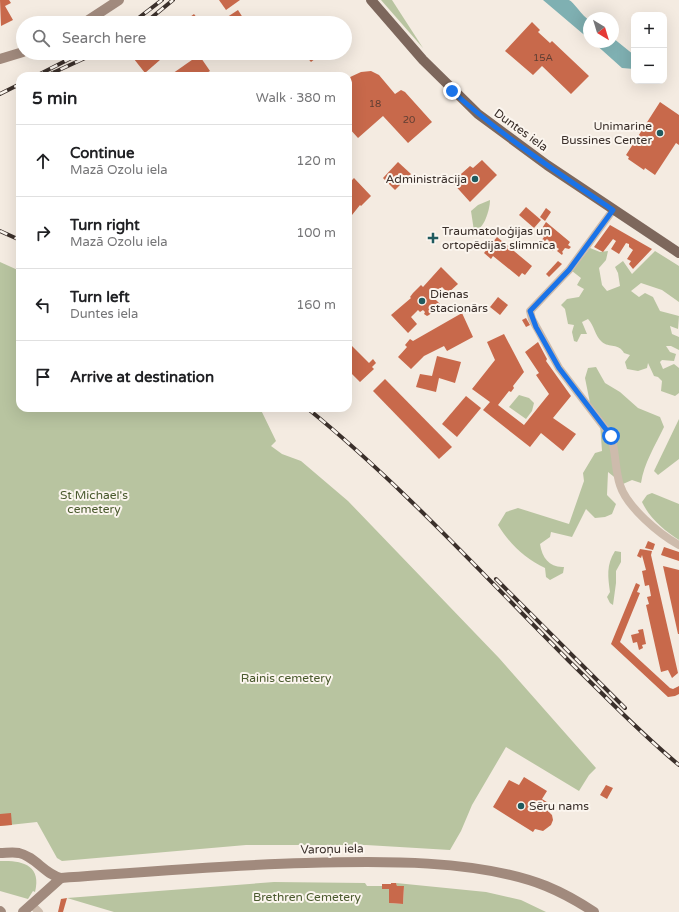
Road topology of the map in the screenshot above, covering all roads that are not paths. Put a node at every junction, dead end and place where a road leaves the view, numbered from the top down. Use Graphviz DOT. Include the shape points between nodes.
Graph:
graph roads {
  1 [pos="119,0"];
  2 [pos="371,0"];
  3 [pos="95,16"];
  4 [pos="16,54"];
  5 [pos="0,60"];
  6 [pos="613,210"];
  7 [pos="679,253"];
  8 [pos="679,545"];
  9 [pos="0,853"];
  10 [pos="61,878"];
  11 [pos="36,908"];
  12 [pos="23,912"];
  13 [pos="594,912"];
  1 -- 3 [label="street"];
  2 -- 6 [label="main road, Duntes iela" via="423,60 478,114"];
  4 -- 5 [label="street"];
  6 -- 7 [label="main road, Duntes iela"];
  6 -- 8 [label="street" via="576,262 530,311 559,368 611,436 619,483 633,506 664,537"];
  9 -- 10 [label="street" via="18,853 29,857 52,876"];
  10 -- 11 [label="street"];
  10 -- 13 [label="street, Varoņu iela" via="245,864 389,862 457,867 510,876 546,886"];
  11 -- 12 [label="street"];
}
